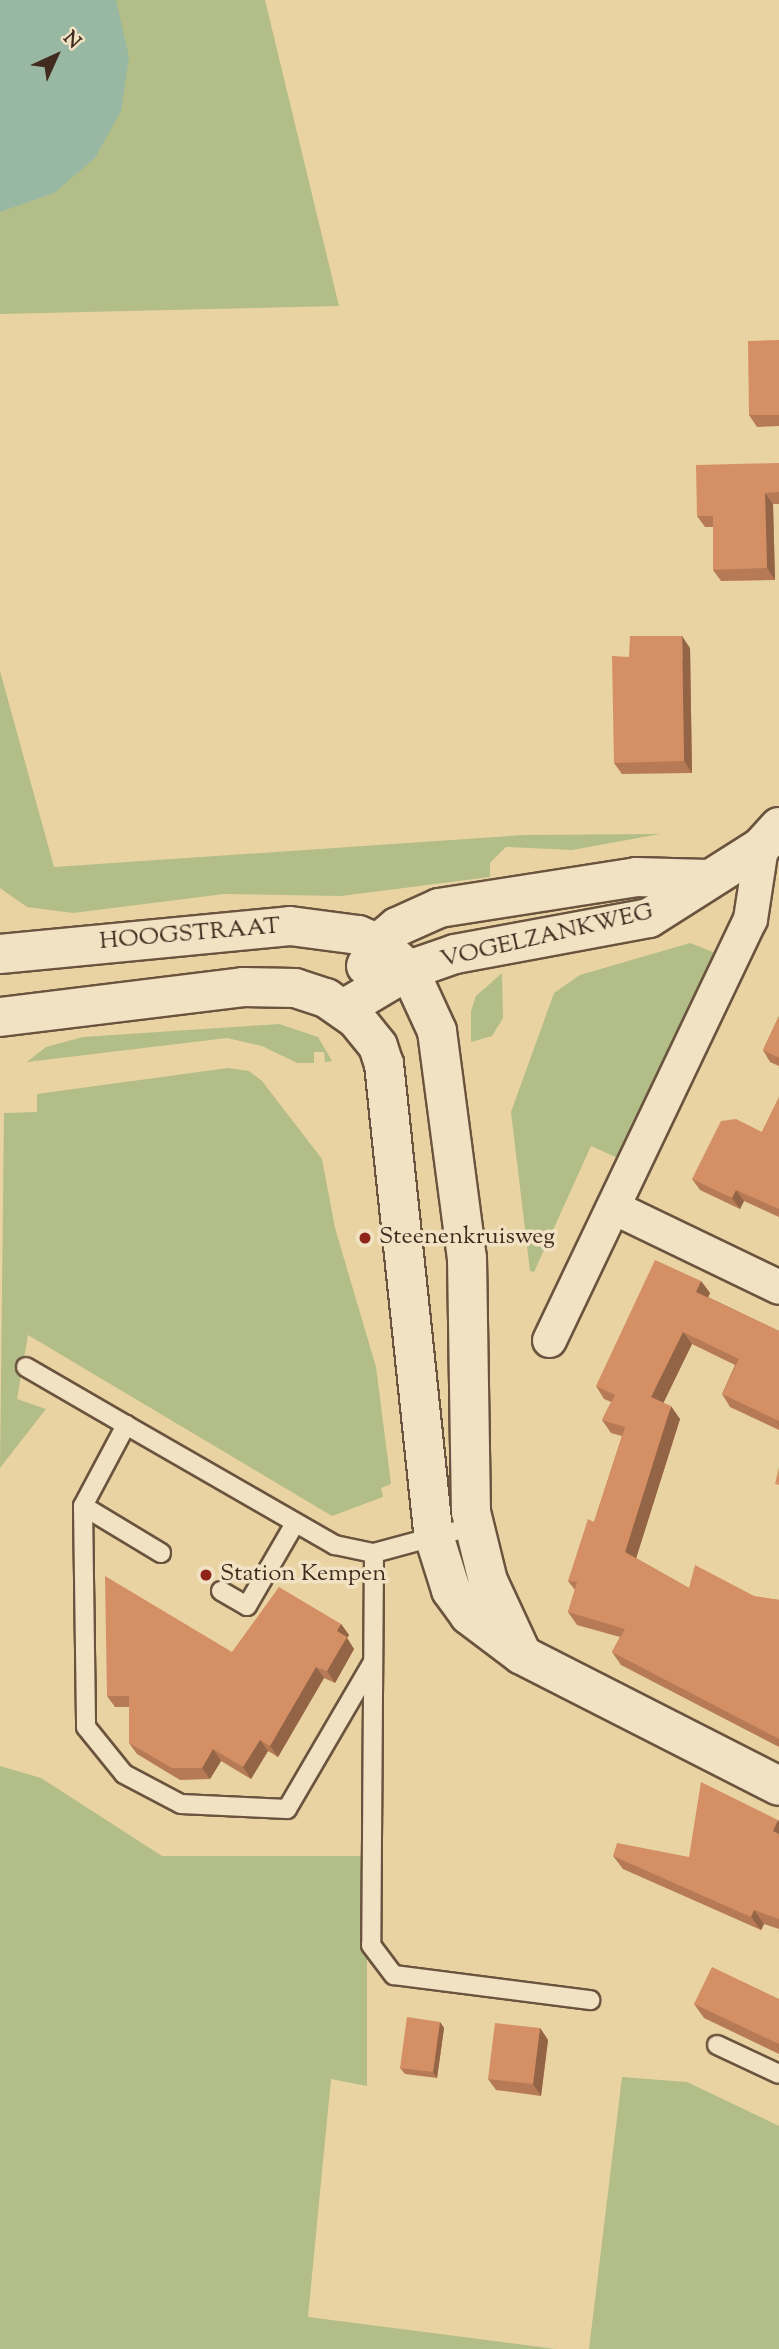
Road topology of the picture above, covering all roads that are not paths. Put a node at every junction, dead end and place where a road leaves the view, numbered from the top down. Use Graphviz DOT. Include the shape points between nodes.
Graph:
graph roads {
  1 [pos="770,837"];
  2 [pos="708,879"];
  3 [pos="378,943"];
  4 [pos="0,954"];
  5 [pos="409,970"];
  6 [pos="345,1008"];
  7 [pos="0,1017"];
  8 [pos="613,1207"];
  9 [pos="779,1287"];
  10 [pos="549,1340"];
  11 [pos="26,1367"];
  12 [pos="126,1425"];
  13 [pos="83,1506"];
  14 [pos="294,1525"];
  15 [pos="474,1526"];
  16 [pos="434,1536"];
  17 [pos="161,1553"];
  18 [pos="374,1553"];
  19 [pos="221,1591"];
  20 [pos="522,1655"];
  21 [pos="373,1661"];
  22 [pos="779,1786"];
  23 [pos="590,2000"];
  24 [pos="718,2045"];
  25 [pos="779,2074"];
  1 -- 2 [label="main road, VOGELZANKWEG"];
  1 -- 8 [label="street, VOGELZANKWEG" via="750,919"];
  2 -- 3 [label="main road, VOGELZANKWEG" via="636,877 498,895 416,916"];
  2 -- 5 [label="main road, VOGELZANKWEG" via="681,902 649,918 455,954"];
  3 -- 4 [label="main road, HOOGSTRAAT" via="335,930 290,926"];
  3 -- 5 [label="main road"];
  3 -- 6 [label="main road"];
  5 -- 6 [label="main road, VOGELZANKWEG"];
  5 -- 15 [label="main road" via="437,1031 465,1244"];
  6 -- 7 [label="main road" via="295,988 243,987"];
  6 -- 16 [label="main road" via="378,1046 384,1064"];
  8 -- 9 [label="street"];
  8 -- 10 [label="street, VOGELZANKWEG"];
  11 -- 12 [label="lane"];
  12 -- 13 [label="lane"];
  12 -- 14 [label="lane"];
  13 -- 17 [label="lane"];
  13 -- 21 [label="lane" via="86,1727 124,1774 135,1780 181,1804 287,1809"];
  14 -- 18 [label="lane" via="335,1545"];
  14 -- 19 [label="lane" via="247,1606"];
  15 -- 16 [label="lane"];
  15 -- 20 [label="main road" via="488,1581"];
  16 -- 18 [label="lane"];
  16 -- 20 [label="main road" via="451,1590 469,1615"];
  18 -- 21 [label="lane"];
  20 -- 22 [label="main road"];
  21 -- 23 [label="lane" via="371,1945 394,1975"];
  24 -- 25 [label="lane"];
}
